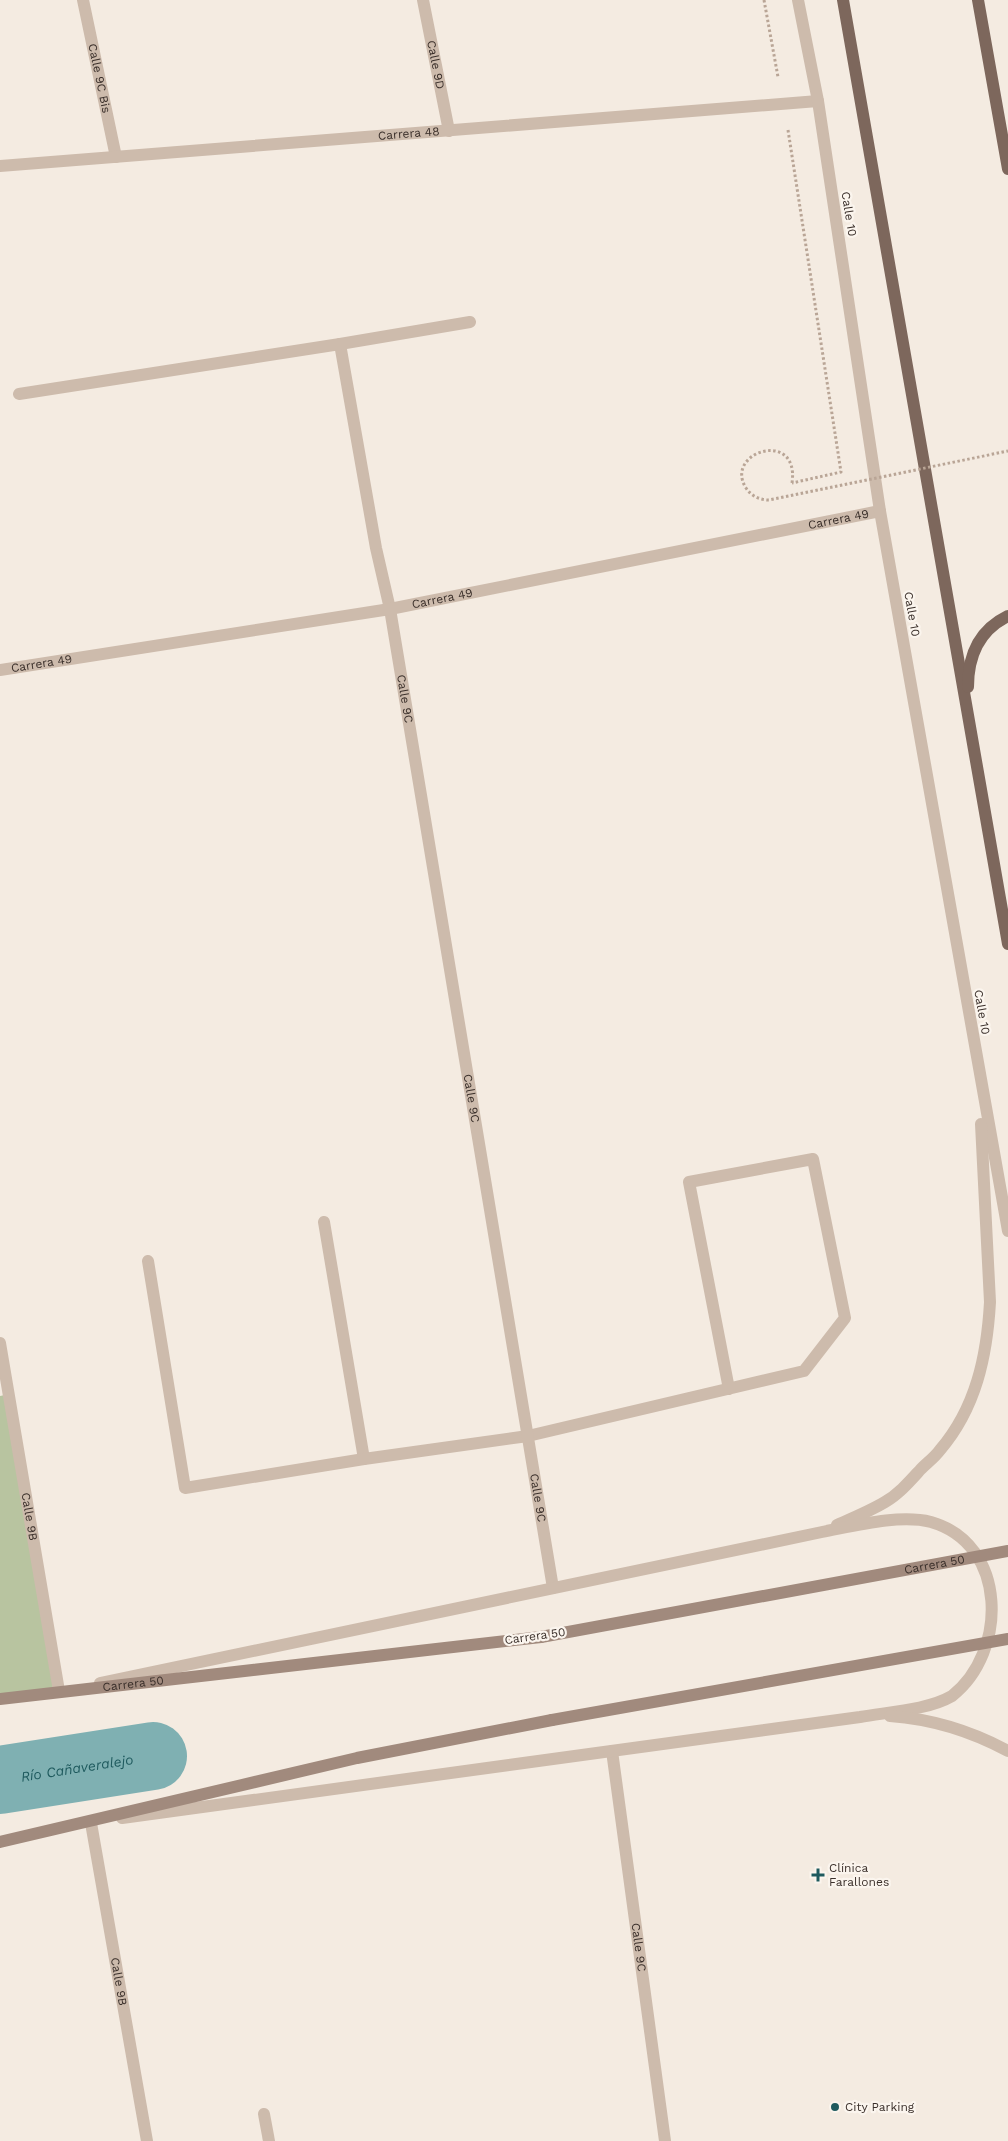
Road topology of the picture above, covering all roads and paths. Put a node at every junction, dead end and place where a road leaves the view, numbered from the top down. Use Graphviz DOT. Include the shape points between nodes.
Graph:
graph roads {
  1 [pos="83,0"];
  2 [pos="423,0"];
  3 [pos="764,0"];
  4 [pos="798,0"];
  5 [pos="842,0"];
  6 [pos="978,0"];
  7 [pos="818,101"];
  8 [pos="784,104"];
  9 [pos="448,130"];
  10 [pos="116,157"];
  11 [pos="0,166"];
  12 [pos="1008,168"];
  13 [pos="470,322"];
  14 [pos="340,344"];
  15 [pos="19,394"];
  16 [pos="1008,451"];
  17 [pos="880,511"];
  18 [pos="390,609"];
  19 [pos="1008,616"];
  20 [pos="0,670"];
  21 [pos="969,716"];
  22 [pos="1008,944"];
  23 [pos="979,1071"];
  24 [pos="324,1222"];
  25 [pos="1008,1230"];
  26 [pos="148,1261"];
  27 [pos="0,1343"];
  28 [pos="729,1390"];
  29 [pos="528,1436"];
  30 [pos="364,1459"];
  31 [pos="822,1532"];
  32 [pos="1008,1551"];
  33 [pos="553,1588"];
  34 [pos="1008,1640"];
  35 [pos="59,1691"];
  36 [pos="0,1699"];
  37 [pos="860,1716"];
  38 [pos="612,1751"];
  39 [pos="1008,1751"];
  40 [pos="90,1822"];
  41 [pos="0,1842"];
  42 [pos="264,2114"];
  43 [pos="146,2141"];
  44 [pos="269,2141"];
  45 [pos="665,2141"];
  1 -- 10 [label="street, Calle 9C Bis"];
  2 -- 9 [label="street, Calle 9D"];
  3 -- 8 [label="path"];
  4 -- 7 [label="street, Calle 10"];
  5 -- 21 [label="main road"];
  6 -- 12 [label="main road"];
  7 -- 8 [label="street, Carrera 48"];
  7 -- 17 [label="street, Calle 10"];
  8 -- 9 [label="street, Carrera 48"];
  8 -- 16 [label="path, bridge" via="841,472 792,483 793,471 786,457 777,451 759,452 750,457 743,469 746,489 757,498 769,500"];
  9 -- 10 [label="street, Carrera 48"];
  10 -- 11 [label="street, Carrera 48"];
  13 -- 14 [label="street"];
  14 -- 15 [label="street"];
  14 -- 18 [label="street, Calle 9C"];
  17 -- 18 [label="street, Carrera 49"];
  17 -- 23 [label="street, Calle 10"];
  18 -- 20 [label="street, Carrera 49"];
  18 -- 29 [label="street, Calle 9C"];
  19 -- 21 [label="main road" via="989,627 973,653 968,680"];
  21 -- 22 [label="main road"];
  23 -- 25 [label="street, Calle 10"];
  23 -- 31 [label="street" via="990,1302 988,1330 976,1386 955,1430 909,1484 886,1502"];
  24 -- 30 [label="street"];
  26 -- 30 [label="street" via="185,1488"];
  27 -- 35 [label="street, Calle 9B"];
  28 -- 28 [label="street" via="804,1372 845,1318 813,1158 689,1182"];
  28 -- 29 [label="street"];
  29 -- 30 [label="street"];
  29 -- 33 [label="street, Calle 9C"];
  31 -- 33 [label="street, Carrera 50"];
  31 -- 37 [label="street" via="908,1519 952,1530 985,1560 1001,1602 1001,1624 995,1646 985,1666 970,1683 930,1705"];
  32 -- 35 [label="main road, Carrera 50, bridge" via="542,1637"];
  33 -- 35 [label="street, Carrera 50"];
  34 -- 40 [label="main road, bridge" via="552,1720 357,1758"];
  35 -- 36 [label="main road, Carrera 50"];
  37 -- 38 [label="street"];
  37 -- 39 [label="street" via="922,1719 952,1726"];
  38 -- 40 [label="street"];
  38 -- 45 [label="street, Calle 9C"];
  40 -- 41 [label="main road"];
  40 -- 43 [label="street, Calle 9B"];
  42 -- 44 [label="street"];
}
